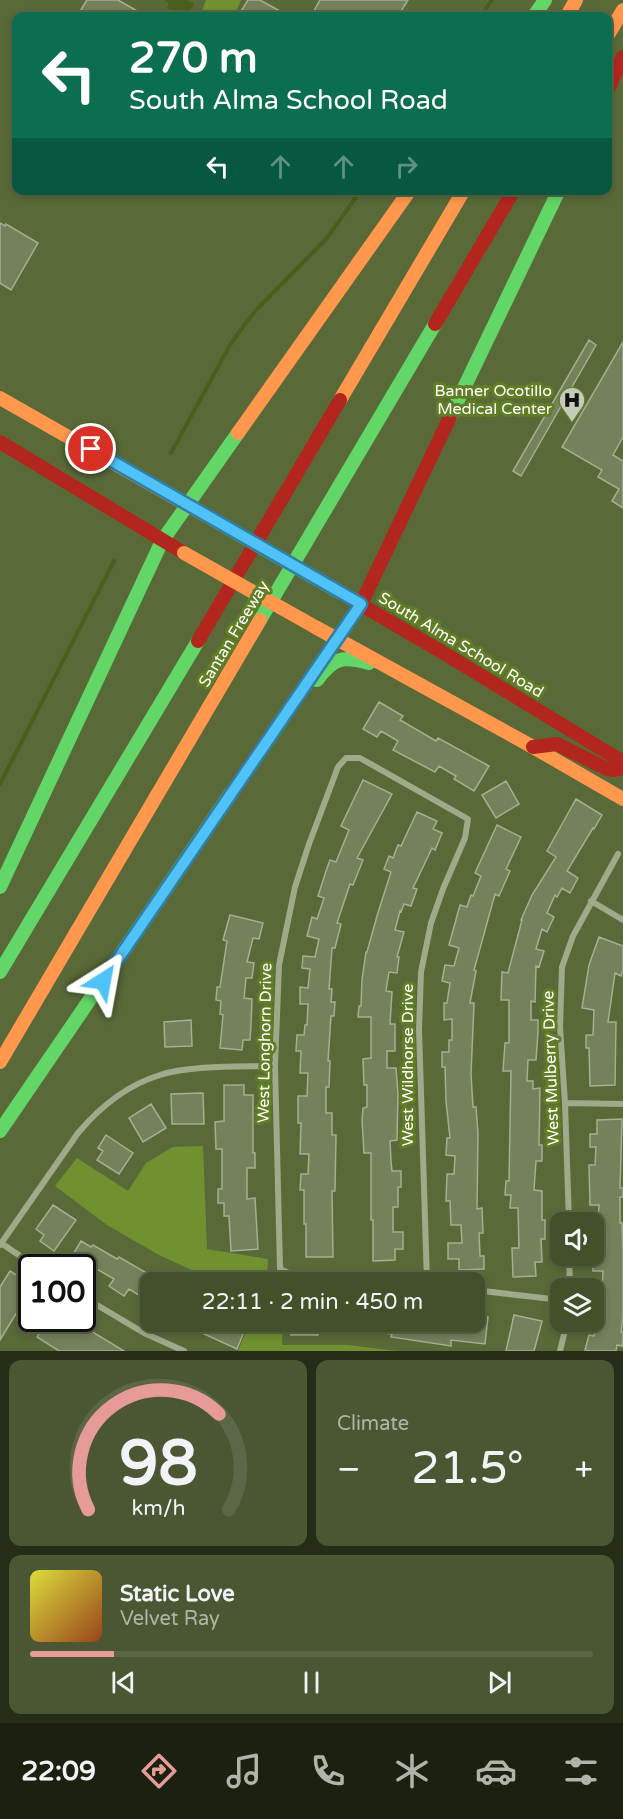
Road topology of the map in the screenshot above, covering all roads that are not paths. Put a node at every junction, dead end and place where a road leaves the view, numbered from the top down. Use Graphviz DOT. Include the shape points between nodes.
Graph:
graph roads {
  1 [pos="623,10"];
  2 [pos="612,28"];
  3 [pos="623,57"];
  4 [pos="612,80"];
  5 [pos="406,195"];
  6 [pos="461,195"];
  7 [pos="511,195"];
  8 [pos="557,195"];
  9 [pos="0,398"];
  10 [pos="0,442"];
  11 [pos="187,504"];
  12 [pos="162,541"];
  13 [pos="361,604"];
  14 [pos="336,639"];
  15 [pos="392,670"];
  16 [pos="534,747"];
  17 [pos="346,758"];
  18 [pos="623,762"];
  19 [pos="623,768"];
  20 [pos="623,799"];
  21 [pos="206,831"];
  22 [pos="618,854"];
  23 [pos="0,887"];
  24 [pos="591,902"];
  25 [pos="623,921"];
  26 [pos="0,972"];
  27 [pos="0,1062"];
  28 [pos="275,1066"];
  29 [pos="565,1103"];
  30 [pos="623,1104"];
  31 [pos="0,1131"];
  32 [pos="568,1212"];
  33 [pos="1,1244"];
  34 [pos="18,1255"];
  35 [pos="286,1272"];
  36 [pos="427,1272"];
  37 [pos="485,1291"];
  38 [pos="550,1299"];
  39 [pos="96,1304"];
  40 [pos="565,1332"];
  41 [pos="183,1351"];
  42 [pos="560,1351"];
  1 -- 2 [label="main road"];
  3 -- 4 [label="main road"];
  5 -- 11 [label="main road"];
  6 -- 26 [label="main road, Santan Freeway"];
  7 -- 27 [label="main road, Santan Freeway"];
  8 -- 13 [label="main road"];
  9 -- 11 [label="main road, South Alma School Road"];
  10 -- 12 [label="main road"];
  11 -- 12 [label="main road"];
  11 -- 13 [label="main road, South Alma School Road, bridge"];
  12 -- 14 [label="main road, bridge"];
  12 -- 23 [label="main road"];
  13 -- 14 [label="main road"];
  13 -- 18 [label="main road, South Alma School Road"];
  14 -- 15 [label="main road"];
  14 -- 21 [label="main road"];
  15 -- 16 [label="main road"];
  15 -- 21 [label="main road" via="347,658 328,664 229,808"];
  16 -- 19 [label="main road" via="557,744 607,769"];
  16 -- 20 [label="main road"];
  17 -- 28 [label="street, West Longhorn Drive" via="338,767 295,887 279,965"];
  17 -- 36 [label="street, West Wildhorse Drive" via="360,758 468,819 465,838 431,923 421,972 419,1029"];
  21 -- 31 [label="main road"];
  22 -- 24 [label="street, West Mulberry Drive"];
  24 -- 25 [label="street"];
  24 -- 29 [label="street, West Mulberry Drive" via="562,967 560,1027"];
  28 -- 33 [label="street" via="171,1073 124,1091 78,1133"];
  28 -- 35 [label="street, West Longhorn Drive" via="280,1269"];
  29 -- 30 [label="street"];
  29 -- 32 [label="street, West Mulberry Drive"];
  33 -- 34 [label="street"];
  37 -- 38 [label="street"];
  39 -- 41 [label="street"];
  40 -- 42 [label="street"];
}
